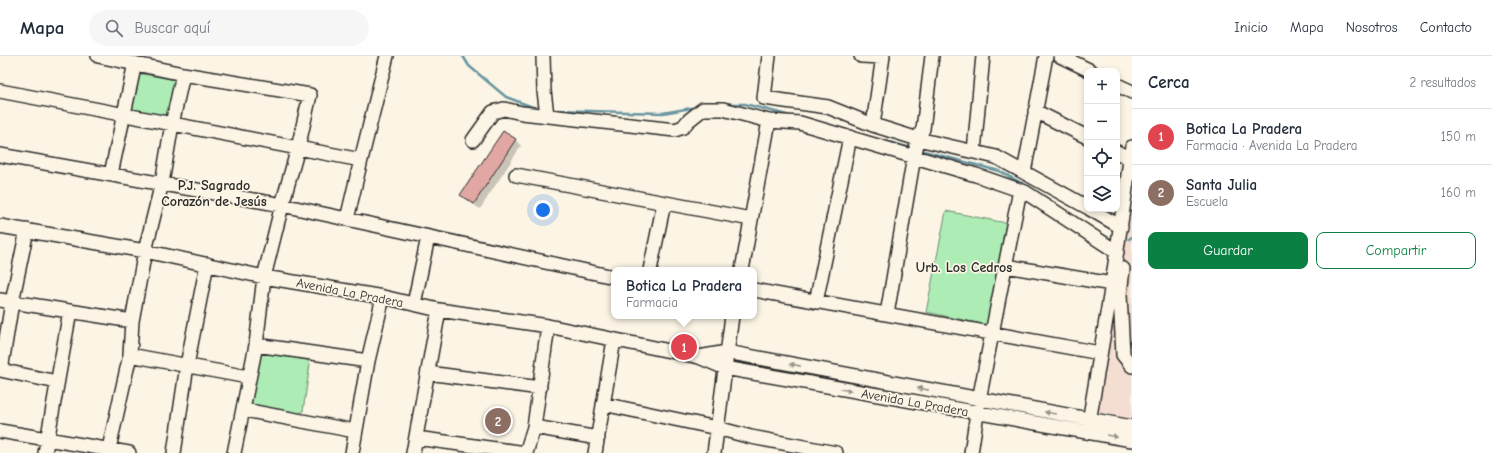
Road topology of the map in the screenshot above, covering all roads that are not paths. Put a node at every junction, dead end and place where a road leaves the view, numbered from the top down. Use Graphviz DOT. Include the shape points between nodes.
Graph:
graph roads {
  1 [pos="98,56"];
  2 [pos="387,56"];
  3 [pos="543,56"];
  4 [pos="769,56"];
  5 [pos="861,56"];
  6 [pos="932,56"];
  7 [pos="983,56"];
  8 [pos="1046,56"];
  9 [pos="1060,56"];
  10 [pos="882,57"];
  11 [pos="135,63"];
  12 [pos="1085,68"];
  13 [pos="183,74"];
  14 [pos="1120,86"];
  15 [pos="0,91"];
  16 [pos="1132,92"];
  17 [pos="1035,111"];
  18 [pos="547,112"];
  19 [pos="124,115"];
  20 [pos="769,121"];
  21 [pos="172,124"];
  22 [pos="873,125"];
  23 [pos="1084,136"];
  24 [pos="850,137"];
  25 [pos="473,140"];
  26 [pos="298,148"];
  27 [pos="916,148"];
  28 [pos="974,151"];
  29 [pos="1120,152"];
  30 [pos="1131,153"];
  31 [pos="0,155"];
  32 [pos="361,160"];
  33 [pos="1024,172"];
  34 [pos="111,174"];
  35 [pos="516,175"];
  36 [pos="162,183"];
  37 [pos="1020,190"];
  38 [pos="1132,196"];
  39 [pos="664,202"];
  40 [pos="282,205"];
  41 [pos="1084,205"];
  42 [pos="1095,212"];
  43 [pos="348,219"];
  44 [pos="751,219"];
  45 [pos="0,226"];
  46 [pos="1121,227"];
  47 [pos="27,230"];
  48 [pos="428,237"];
  49 [pos="145,251"];
  50 [pos="1117,252"];
  51 [pos="207,264"];
  52 [pos="1006,266"];
  53 [pos="651,267"];
  54 [pos="743,267"];
  55 [pos="264,276"];
  56 [pos="611,276"];
  57 [pos="1112,284"];
  58 [pos="757,291"];
  59 [pos="383,297"];
  60 [pos="6,300"];
  61 [pos="816,302"];
  62 [pos="414,304"];
  63 [pos="439,310"];
  64 [pos="70,311"];
  65 [pos="887,314"];
  66 [pos="732,319"];
  67 [pos="132,322"];
  68 [pos="548,326"];
  69 [pos="992,333"];
  70 [pos="614,340"];
  71 [pos="256,345"];
  72 [pos="727,352"];
  73 [pos="1100,353"];
  74 [pos="130,355"];
  75 [pos="699,357"];
  76 [pos="368,361"];
  77 [pos="187,365"];
  78 [pos="1132,366"];
  79 [pos="724,368"];
  80 [pos="1,370"];
  81 [pos="428,373"];
  82 [pos="248,377"];
  83 [pos="57,382"];
  84 [pos="540,388"];
  85 [pos="979,400"];
  86 [pos="603,404"];
  87 [pos="244,410"];
  88 [pos="977,413"];
  89 [pos="1088,426"];
  90 [pos="534,427"];
  91 [pos="1132,427"];
  92 [pos="717,428"];
  93 [pos="0,431"];
  94 [pos="355,431"];
  95 [pos="416,438"];
  96 [pos="598,438"];
  97 [pos="48,439"];
  98 [pos="1132,440"];
  99 [pos="109,451"];
  100 [pos="45,453"];
  101 [pos="129,453"];
  102 [pos="174,453"];
  103 [pos="234,453"];
  104 [pos="352,453"];
  105 [pos="413,453"];
  106 [pos="595,453"];
  107 [pos="714,453"];
  108 [pos="836,453"];
  109 [pos="971,453"];
  1 -- 11 [label="street"];
  2 -- 32 [label="street"];
  3 -- 18 [label="street"];
  4 -- 22 [label="street" via="764,98 828,107"];
  5 -- 10 [label="street"];
  6 -- 27 [label="street" via="923,129"];
  7 -- 28 [label="street"];
  8 -- 17 [label="street"];
  9 -- 12 [label="street"];
  10 -- 22 [label="street"];
  11 -- 13 [label="street"];
  11 -- 19 [label="street"];
  13 -- 21 [label="street"];
  13 -- 26 [label="street" via="310,95"];
  14 -- 16 [label="street"];
  15 -- 19 [label="street"];
  17 -- 23 [label="street"];
  17 -- 33 [label="street"];
  18 -- 20 [label="street" via="675,130 683,127 703,109 723,109"];
  18 -- 25 [label="street" via="522,113 504,109 493,112"];
  19 -- 21 [label="street"];
  19 -- 34 [label="street"];
  20 -- 24 [label="street" via="800,123"];
  20 -- 44 [label="street"];
  21 -- 26 [label="street"];
  21 -- 36 [label="street"];
  22 -- 27 [label="street"];
  24 -- 27 [label="street"];
  24 -- 61 [label="street"];
  26 -- 32 [label="street"];
  26 -- 40 [label="street"];
  27 -- 28 [label="street"];
  27 -- 37 [label="street" via="976,175"];
  27 -- 65 [label="street"];
  28 -- 33 [label="street" via="996,157"];
  29 -- 30 [label="street"];
  30 -- 46 [label="street"];
  31 -- 34 [label="street"];
  32 -- 43 [label="street"];
  33 -- 41 [label="street"];
  34 -- 36 [label="street"];
  35 -- 39 [label="street"];
  36 -- 40 [label="street"];
  36 -- 49 [label="street"];
  37 -- 50 [label="street"];
  37 -- 52 [label="street"];
  38 -- 78 [label="street" via="1120,294 1124,355"];
  39 -- 44 [label="street"];
  39 -- 53 [label="street"];
  40 -- 43 [label="street"];
  40 -- 55 [label="street"];
  42 -- 46 [label="street"];
  43 -- 48 [label="street"];
  44 -- 54 [label="street"];
  45 -- 47 [label="street, Avenida La Pradera"];
  46 -- 50 [label="street"];
  47 -- 49 [label="street, Avenida La Pradera"];
  47 -- 60 [label="street"];
  48 -- 56 [label="street"];
  48 -- 62 [label="street"];
  49 -- 51 [label="street, Avenida La Pradera"];
  49 -- 67 [label="street"];
  50 -- 57 [label="street"];
  51 -- 55 [label="street, Avenida La Pradera"];
  51 -- 77 [label="street"];
  52 -- 57 [label="street"];
  52 -- 69 [label="street"];
  55 -- 59 [label="street, Avenida La Pradera"];
  55 -- 71 [label="street"];
  57 -- 73 [label="street"];
  58 -- 61 [label="street"];
  59 -- 62 [label="street, Avenida La Pradera"];
  59 -- 76 [label="street"];
  60 -- 64 [label="street"];
  60 -- 80 [label="street"];
  61 -- 65 [label="street"];
  62 -- 63 [label="street, Avenida La Pradera"];
  63 -- 68 [label="street, Avenida La Pradera"];
  63 -- 81 [label="street"];
  64 -- 67 [label="street"];
  64 -- 83 [label="street"];
  65 -- 69 [label="street"];
  66 -- 72 [label="street"];
  67 -- 74 [label="street"];
  68 -- 70 [label="street, Avenida La Pradera"];
  68 -- 84 [label="street"];
  69 -- 73 [label="street"];
  69 -- 85 [label="street"];
  70 -- 75 [label="street, Avenida La Pradera"];
  70 -- 86 [label="street"];
  71 -- 76 [label="street"];
  71 -- 82 [label="street"];
  72 -- 75 [label="street, Avenida La Pradera"];
  72 -- 79 [label="street"];
  85 -- 72 [label="street, Avenida La Pradera, one-way"];
  73 -- 89 [label="street"];
  74 -- 77 [label="street"];
  74 -- 99 [label="street"];
  75 -- 79 [label="street, Avenida La Pradera"];
  76 -- 94 [label="street"];
  77 -- 82 [label="street"];
  77 -- 102 [label="street"];
  79 -- 88 [label="street, Avenida La Pradera, one-way"];
  79 -- 92 [label="street"];
  80 -- 83 [label="street"];
  81 -- 84 [label="street"];
  81 -- 95 [label="street"];
  82 -- 87 [label="street"];
  83 -- 97 [label="street"];
  84 -- 90 [label="street"];
  85 -- 88 [label="street"];
  89 -- 85 [label="street, Avenida La Pradera, one-way"];
  86 -- 92 [label="street"];
  86 -- 96 [label="street"];
  87 -- 94 [label="street"];
  87 -- 103 [label="street"];
  88 -- 89 [label="street, Avenida La Pradera"];
  88 -- 109 [label="street"];
  89 -- 91 [label="street, Avenida La Pradera"];
  89 -- 98 [label="street, Avenida La Pradera, one-way"];
  90 -- 95 [label="street" via="526,453"];
  90 -- 96 [label="street"];
  92 -- 107 [label="street"];
  92 -- 108 [label="street"];
  93 -- 97 [label="street"];
  94 -- 104 [label="street"];
  95 -- 105 [label="street"];
  96 -- 106 [label="street"];
  97 -- 99 [label="street"];
  97 -- 100 [label="street"];
  99 -- 101 [label="street"];
}
